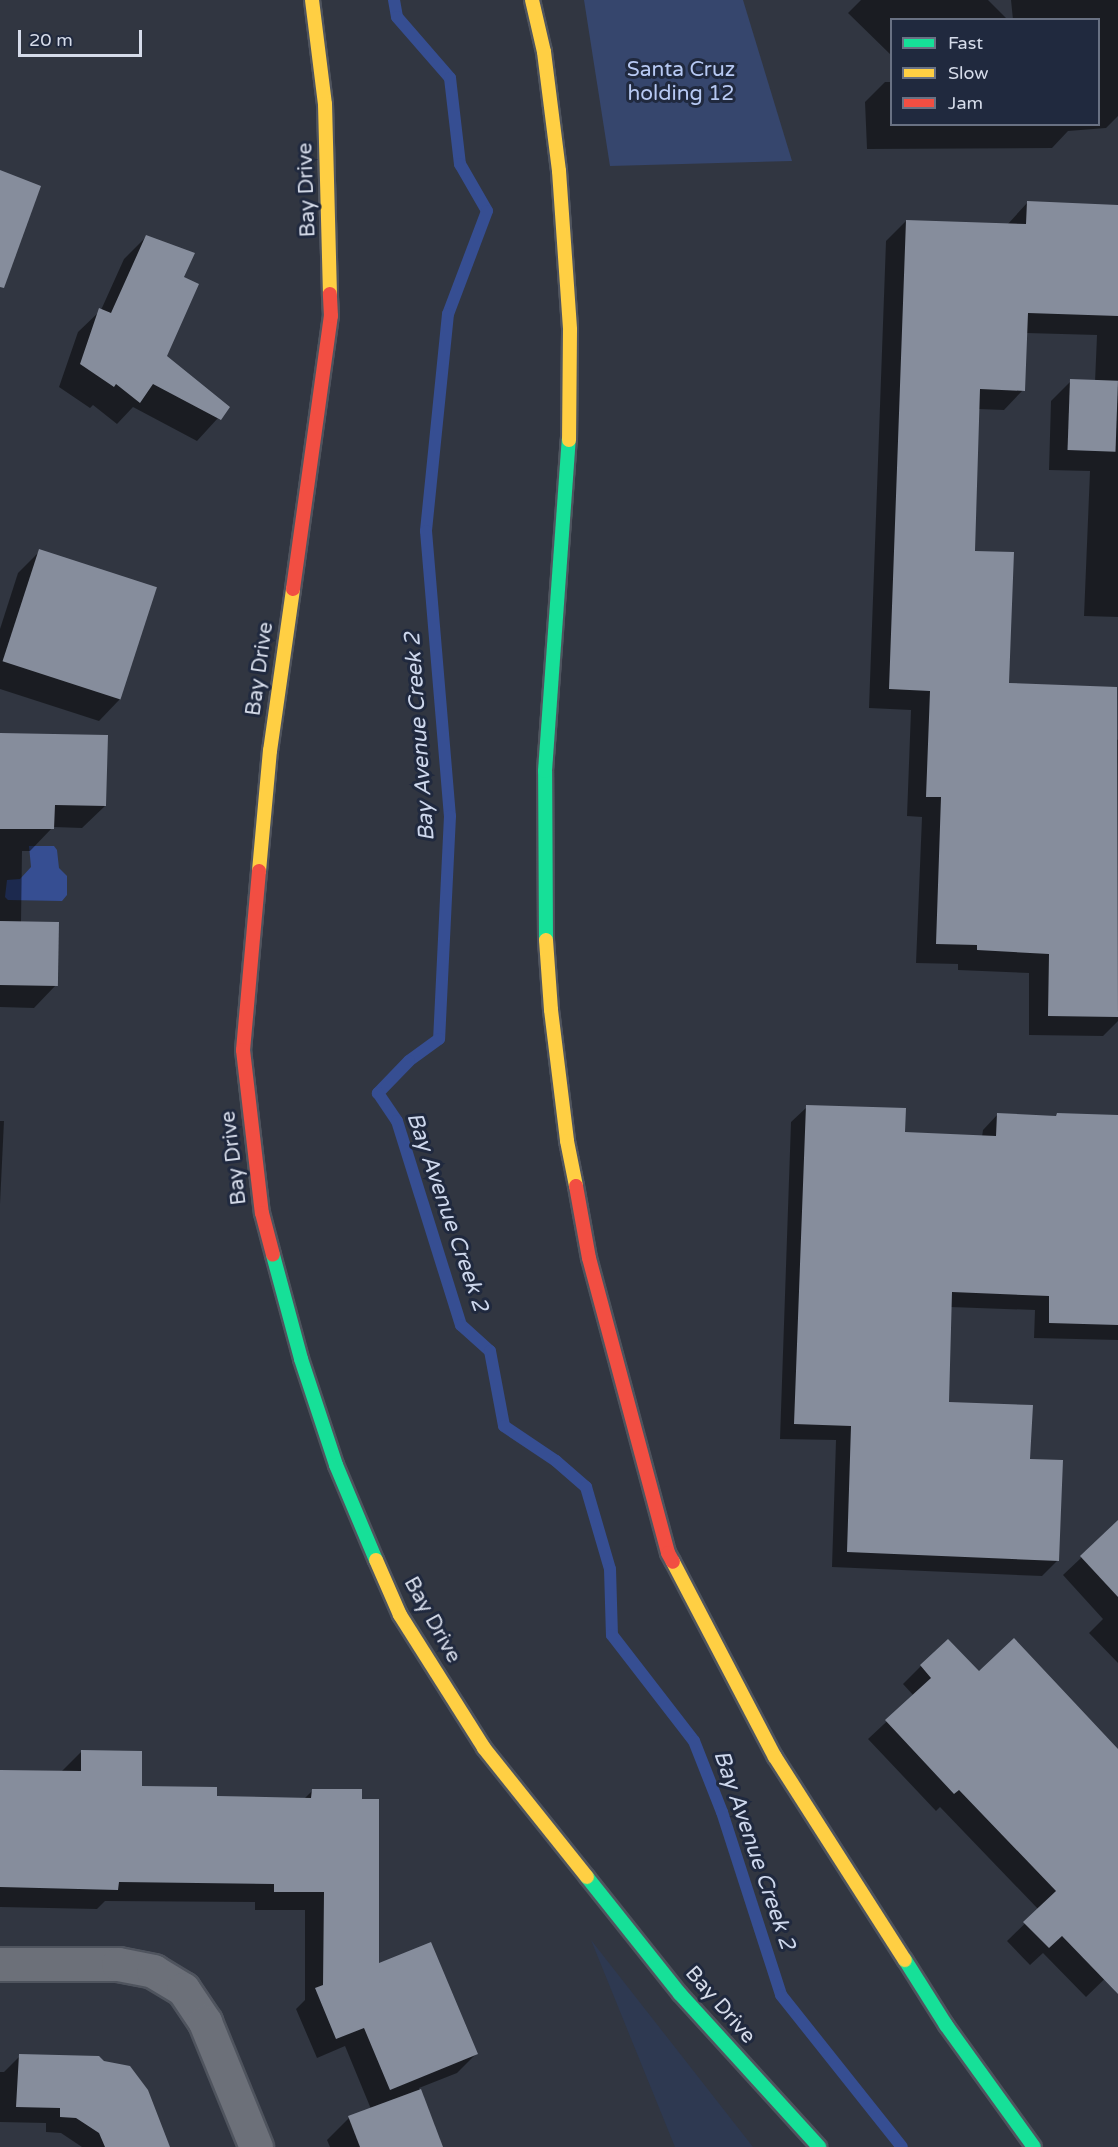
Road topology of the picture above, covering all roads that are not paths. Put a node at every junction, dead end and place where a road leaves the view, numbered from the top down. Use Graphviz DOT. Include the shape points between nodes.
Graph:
graph roads {
  1 [pos="312,0"];
  2 [pos="532,0"];
  3 [pos="0,1964"];
  4 [pos="256,2147"];
  5 [pos="819,2147"];
  6 [pos="1034,2147"];
  1 -- 5 [label="main road, Bay Drive" via="325,104 331,316 270,751 243,1050 262,1213 336,1465 400,1615 492,1757 680,1994"];
  2 -- 6 [label="main road" via="544,52 559,171 570,330 570,427 545,771 545,927 567,1141 589,1258 668,1553 776,1757 946,2025"];
  3 -- 4 [label="street" via="118,1964 153,1971 183,1989 205,2022"];
}
